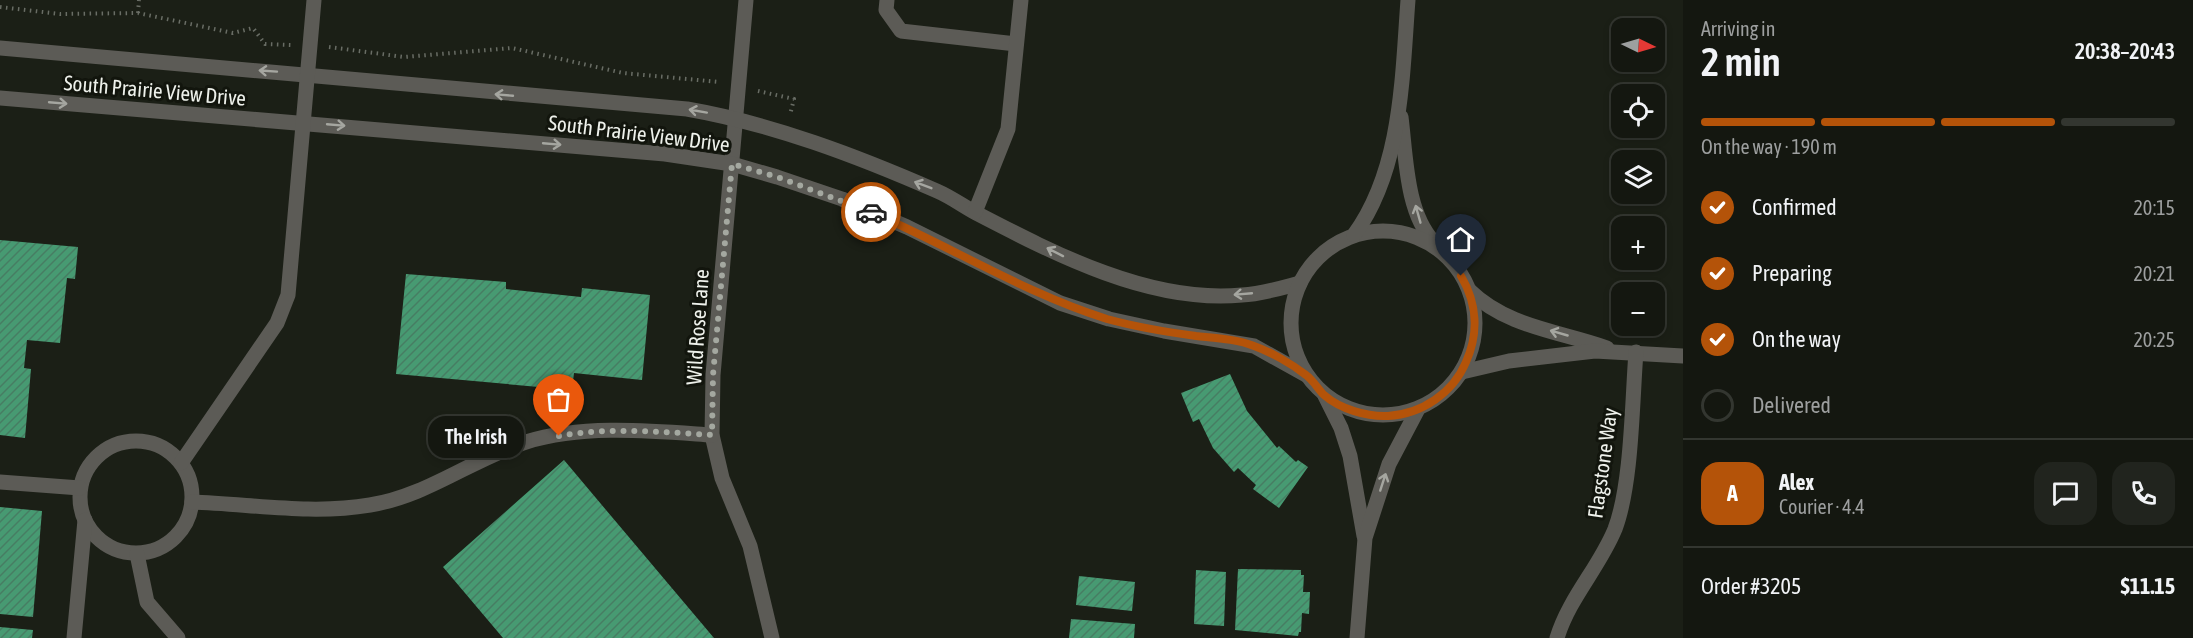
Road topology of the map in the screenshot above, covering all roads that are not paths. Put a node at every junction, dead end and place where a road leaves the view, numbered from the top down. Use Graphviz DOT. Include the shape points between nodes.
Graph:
graph roads {
  1 [pos="314,0"];
  2 [pos="746,0"];
  3 [pos="887,0"];
  4 [pos="1021,0"];
  5 [pos="1408,0"];
  6 [pos="1016,44"];
  7 [pos="0,48"];
  8 [pos="308,75"];
  9 [pos="0,98"];
  10 [pos="1399,108"];
  11 [pos="737,118"];
  12 [pos="305,123"];
  13 [pos="732,164"];
  14 [pos="975,212"];
  15 [pos="1354,235"];
  16 [pos="1452,260"];
  17 [pos="1300,283"];
  18 [pos="1470,291"];
  19 [pos="1615,351"];
  20 [pos="1636,352"];
  21 [pos="1683,357"];
  22 [pos="1462,372"];
  23 [pos="1306,375"];
  24 [pos="1325,396"];
  25 [pos="1418,410"];
  26 [pos="712,435"];
  27 [pos="181,463"];
  28 [pos="0,482"];
  29 [pos="80,489"];
  30 [pos="192,502"];
  31 [pos="85,520"];
  32 [pos="1365,538"];
  33 [pos="137,554"];
  34 [pos="74,638"];
  35 [pos="178,638"];
  36 [pos="772,638"];
  37 [pos="1357,638"];
  38 [pos="1557,638"];
  1 -- 8 [label="street"];
  2 -- 11 [label="street, Wild Rose Lane"];
  3 -- 6 [label="street" via="886,10 901,31"];
  4 -- 6 [label="street"];
  5 -- 10 [label="street"];
  6 -- 14 [label="street" via="1008,129"];
  8 -- 7 [label="street, South Prairie View Drive, one-way"];
  11 -- 8 [label="street, South Prairie View Drive, one-way" via="687,109"];
  8 -- 12 [label="street"];
  9 -- 12 [label="street, South Prairie View Drive, one-way"];
  10 -- 15 [label="street" via="1376,200"];
  16 -- 10 [label="street, one-way" via="1423,231 1408,171"];
  11 -- 13 [label="street, Wild Rose Lane"];
  14 -- 11 [label="street, South Prairie View Drive, one-way" via="929,188"];
  12 -- 13 [label="street, South Prairie View Drive, one-way" via="664,154"];
  12 -- 27 [label="street" via="288,295 271,332"];
  13 -- 23 [label="street, South Prairie View Drive" via="842,200 907,227 1060,303 1142,327 1254,346"];
  13 -- 26 [label="street, Wild Rose Lane" via="713,375"];
  17 -- 14 [label="street, South Prairie View Drive, one-way" via="1241,296 1164,288 1119,278 1069,259"];
  15 -- 16 [label="street" via="1381,230 1401,232 1436,247"];
  15 -- 17 [label="street" via="1320,256"];
  16 -- 18 [label="street"];
  17 -- 23 [label="street" via="1293,301 1291,326 1295,350"];
  19 -- 18 [label="street, one-way" via="1513,321 1494,312"];
  18 -- 22 [label="street" via="1476,319 1473,346"];
  19 -- 20 [label="street"];
  19 -- 22 [label="street" via="1509,361"];
  20 -- 21 [label="street"];
  20 -- 38 [label="street, Flagstone Way" via="1623,494 1615,528 1562,621"];
  22 -- 25 [label="street" via="1448,390"];
  23 -- 24 [label="street"];
  24 -- 25 [label="street" via="1366,414 1389,416"];
  24 -- 32 [label="street" via="1350,456"];
  32 -- 25 [label="street, one-way" via="1389,464"];
  26 -- 30 [label="street" via="657,431 575,433 527,441 475,462 429,488 371,505 316,511"];
  26 -- 36 [label="street, Wild Rose Lane" via="722,478 750,546"];
  27 -- 29 [label="street" via="167,449 150,442 132,440 115,444 88,467"];
  27 -- 30 [label="street" via="190,481"];
  28 -- 29 [label="street"];
  29 -- 31 [label="street"];
  30 -- 33 [label="street" via="186,522 173,540"];
  31 -- 33 [label="street" via="96,537 116,550"];
  31 -- 34 [label="street"];
  32 -- 37 [label="street"];
  33 -- 35 [label="street" via="147,602"];
}
